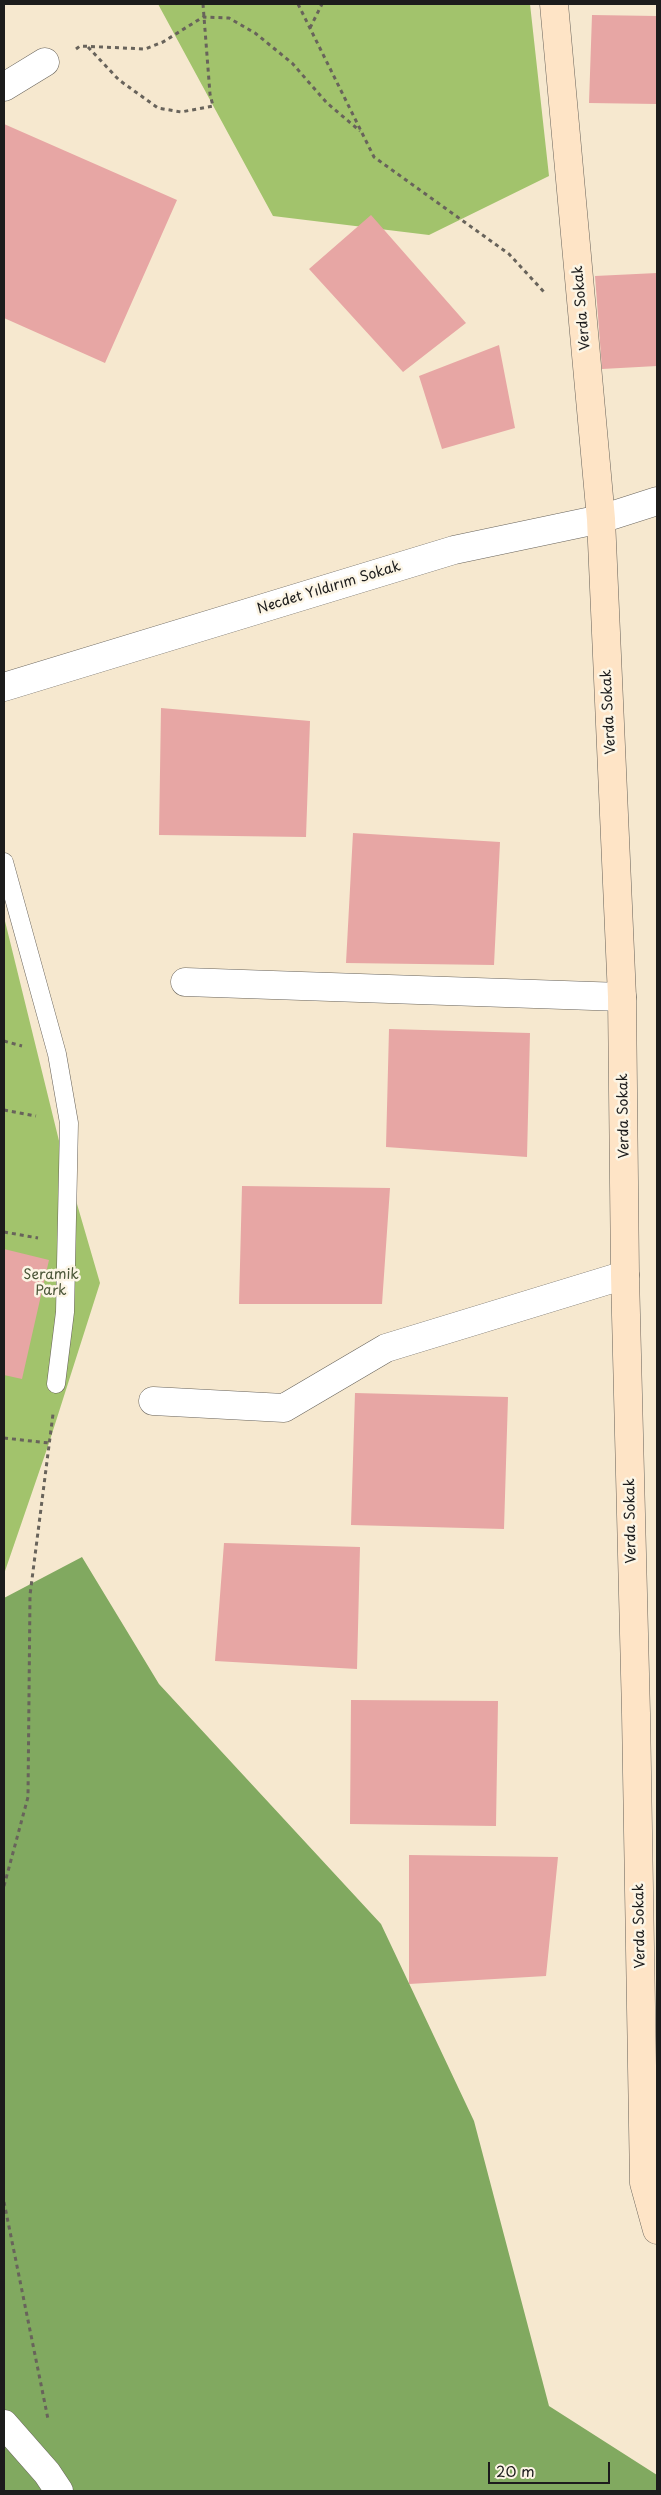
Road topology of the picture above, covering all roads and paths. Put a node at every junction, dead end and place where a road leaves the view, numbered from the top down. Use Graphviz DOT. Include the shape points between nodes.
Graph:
graph roads {
  1 [pos="203,4"];
  2 [pos="298,4"];
  3 [pos="322,4"];
  4 [pos="554,4"];
  5 [pos="203,17"];
  6 [pos="310,28"];
  7 [pos="87,47"];
  8 [pos="45,62"];
  9 [pos="4,87"];
  10 [pos="363,133"];
  11 [pos="546,295"];
  12 [pos="657,501"];
  13 [pos="601,519"];
  14 [pos="4,687"];
  15 [pos="4,862"];
  16 [pos="185,982"];
  17 [pos="622,997"];
  18 [pos="625,1276"];
  19 [pos="56,1384"];
  20 [pos="153,1401"];
  21 [pos="4,1438"];
  22 [pos="49,1443"];
  23 [pos="4,1886"];
  24 [pos="4,2202"];
  25 [pos="657,2230"];
  26 [pos="48,2420"];
  27 [pos="4,2424"];
  28 [pos="59,2491"];
  1 -- 5 [label="path"];
  2 -- 6 [label="path"];
  3 -- 6 [label="path"];
  4 -- 13 [label="street, Verda Sokak"];
  5 -- 7 [label="path" via="163,42 145,49"];
  5 -- 7 [label="path" via="214,106 181,112 158,108 119,80"];
  5 -- 10 [label="path" via="229,18 255,33 292,63 327,103"];
  6 -- 10 [label="path"];
  7 -- 8 [label="path" via="80,46"];
  8 -- 9 [label="street"];
  10 -- 11 [label="path" via="374,156 509,254"];
  12 -- 13 [label="street, Necdet Yıldırım Sokak"];
  13 -- 14 [label="street, Necdet Yıldırım Sokak" via="454,550"];
  13 -- 17 [label="street, Verda Sokak"];
  15 -- 19 [label="lane" via="57,1054 69,1123 65,1312"];
  16 -- 17 [label="street"];
  17 -- 18 [label="street, Verda Sokak"];
  18 -- 20 [label="street" via="386,1348 284,1408"];
  18 -- 25 [label="street, Verda Sokak" via="644,2183"];
  19 -- 22 [label="path"];
  21 -- 22 [label="path"];
  22 -- 23 [label="path" via="30,1595 28,1797"];
  24 -- 26 [label="path"];
  27 -- 28 [label="street"];
}
